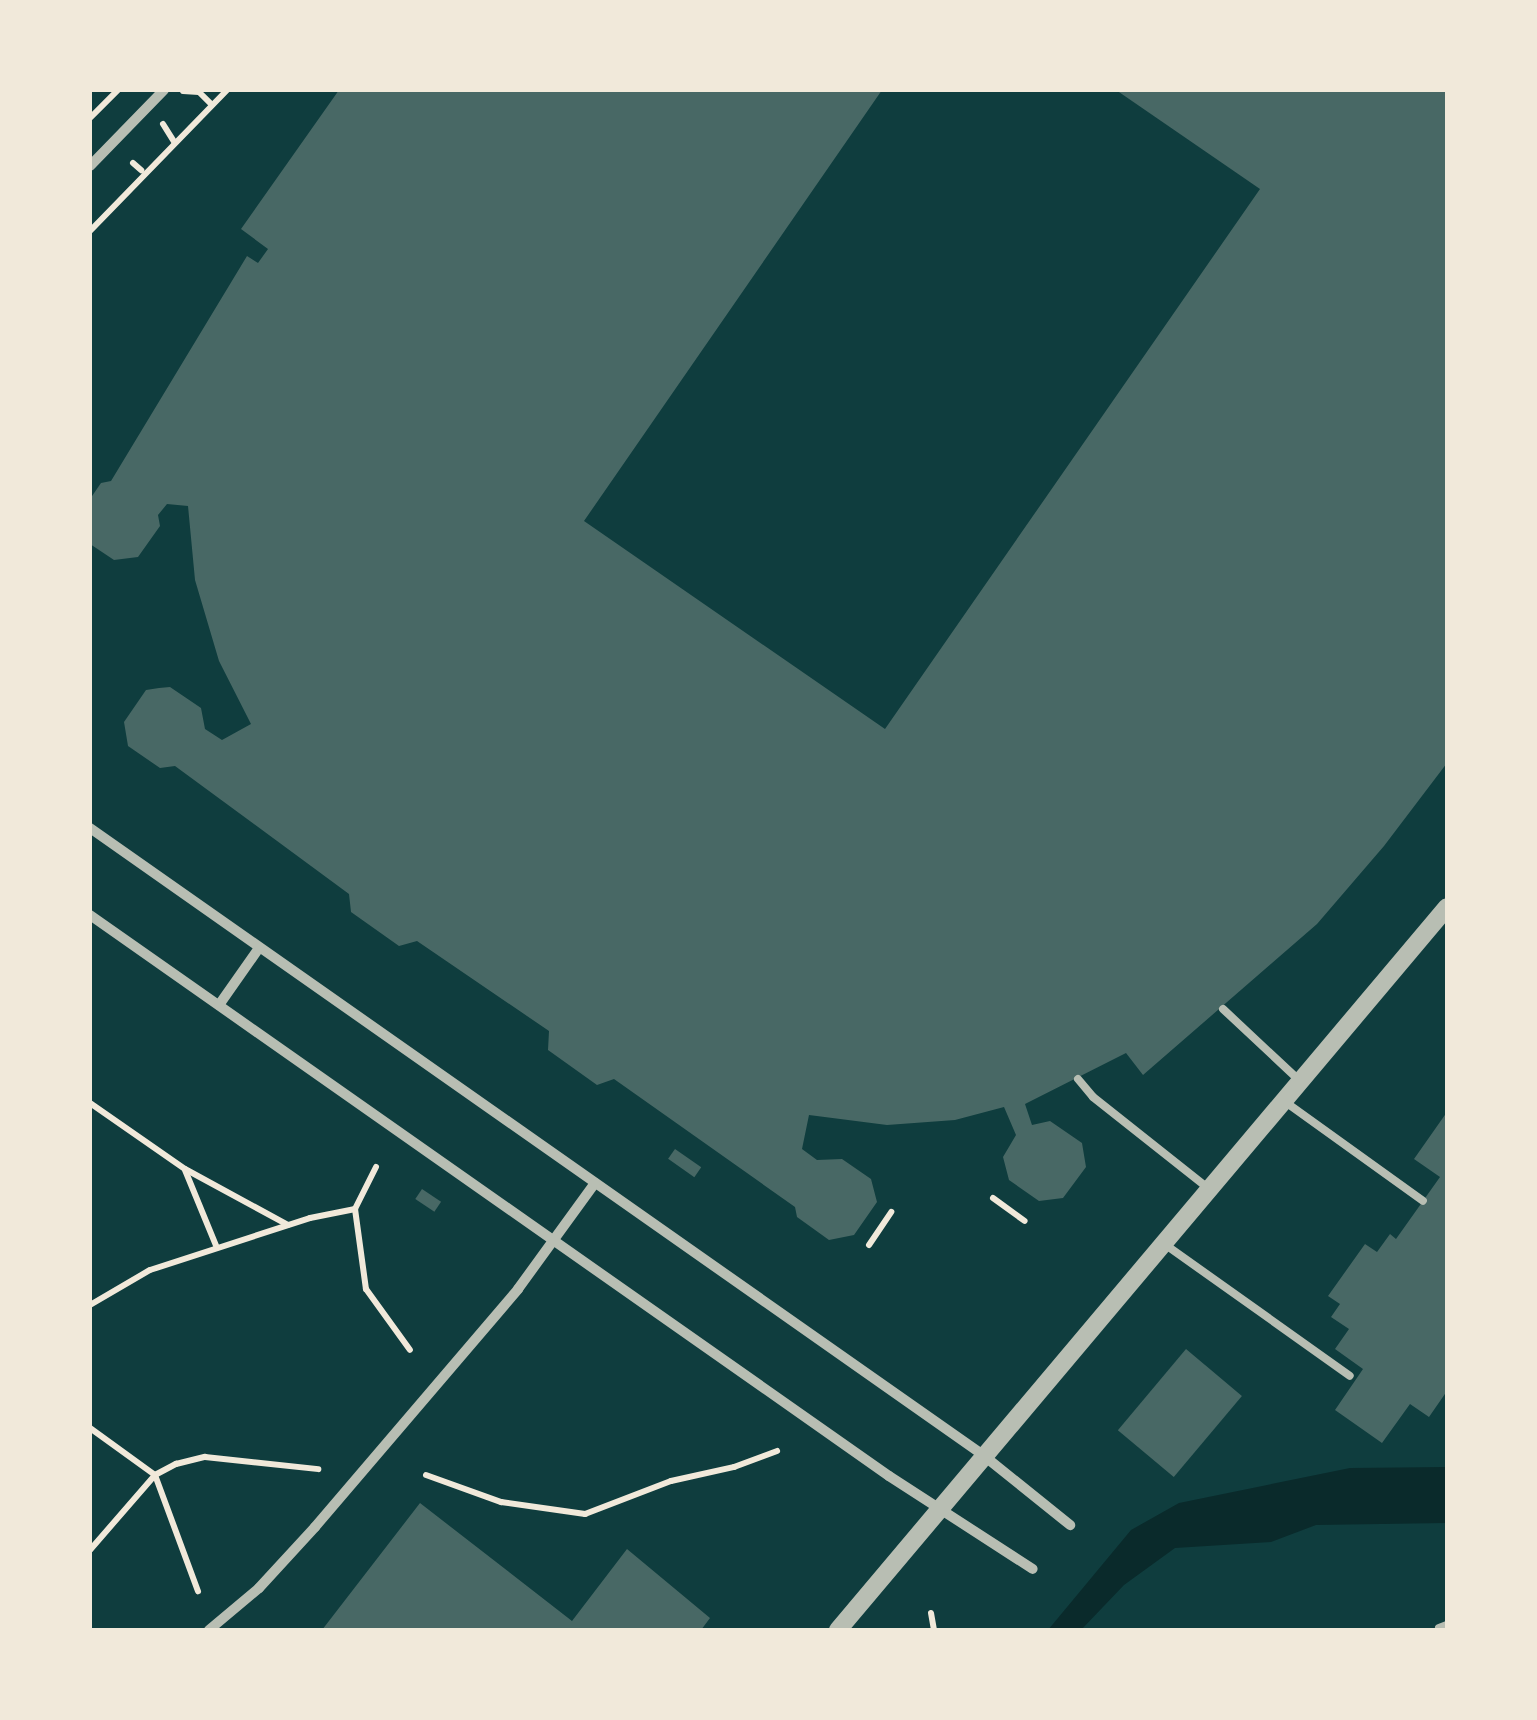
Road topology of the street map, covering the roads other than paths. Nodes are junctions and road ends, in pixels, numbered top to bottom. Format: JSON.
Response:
{"nodes":[{"id":1,"x":164,"y":90,"type":"edge"},
{"id":2,"x":90,"y":166,"type":"edge"},
{"id":3,"x":90,"y":828,"type":"edge"},
{"id":4,"x":1447,"y":907,"type":"edge"},
{"id":5,"x":90,"y":916,"type":"edge"},
{"id":6,"x":259,"y":948,"type":"junction"},
{"id":7,"x":219,"y":1005,"type":"junction"},
{"id":8,"x":1223,"y":1008,"type":"dead end"},
{"id":9,"x":1078,"y":1079,"type":"dead end"},
{"id":10,"x":1300,"y":1082,"type":"junction"},
{"id":11,"x":1284,"y":1101,"type":"junction"},
{"id":12,"x":595,"y":1183,"type":"junction"},
{"id":13,"x":1209,"y":1188,"type":"junction"},
{"id":14,"x":1422,"y":1201,"type":"dead end"},
{"id":15,"x":554,"y":1241,"type":"junction"},
{"id":16,"x":1163,"y":1244,"type":"junction"},
{"id":17,"x":1350,"y":1376,"type":"dead end"},
{"id":18,"x":983,"y":1456,"type":"junction"},
{"id":19,"x":938,"y":1510,"type":"junction"},
{"id":20,"x":1070,"y":1525,"type":"dead end"},
{"id":21,"x":1034,"y":1569,"type":"dead end"},
{"id":22,"x":209,"y":1630,"type":"edge"},
{"id":23,"x":838,"y":1630,"type":"edge"}],
"edges":[{"from":1,"to":2,"type":"street"},
{"from":3,"to":6,"type":"street"},
{"from":4,"to":10,"type":"street"},
{"from":5,"to":7,"type":"street"},
{"from":6,"to":7,"type":"street"},
{"from":6,"to":12,"type":"street"},
{"from":7,"to":15,"type":"street"},
{"from":8,"to":10,"type":"lane"},
{"from":9,"to":13,"type":"lane"},
{"from":10,"to":11,"type":"street"},
{"from":11,"to":13,"type":"street"},
{"from":11,"to":14,"type":"lane"},
{"from":12,"to":15,"type":"street"},
{"from":12,"to":18,"type":"street"},
{"from":13,"to":16,"type":"street"},
{"from":15,"to":19,"type":"street"},
{"from":15,"to":22,"type":"street"},
{"from":16,"to":17,"type":"lane"},
{"from":16,"to":18,"type":"street"},
{"from":18,"to":19,"type":"street"},
{"from":18,"to":20,"type":"street"},
{"from":19,"to":21,"type":"street"},
{"from":19,"to":23,"type":"street"}]}
